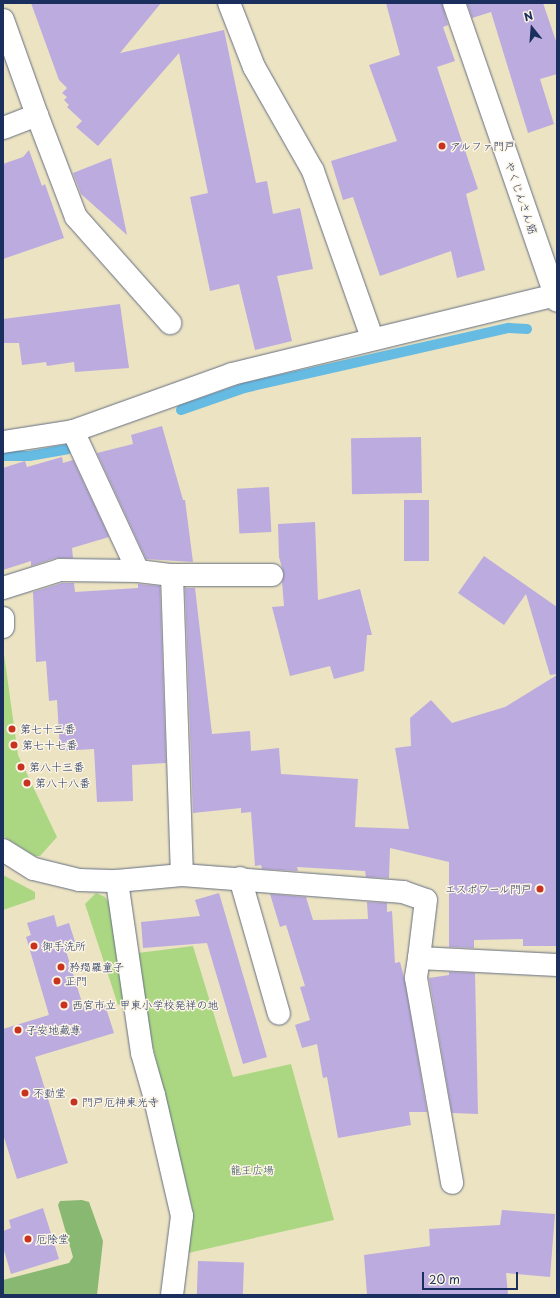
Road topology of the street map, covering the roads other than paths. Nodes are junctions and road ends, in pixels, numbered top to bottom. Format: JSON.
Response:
{"nodes":[{"id":1,"x":229,"y":3,"type":"edge"},
{"id":2,"x":454,"y":3,"type":"edge"},
{"id":3,"x":3,"y":20,"type":"edge"},
{"id":4,"x":37,"y":115,"type":"junction"},
{"id":5,"x":3,"y":128,"type":"edge"},
{"id":6,"x":556,"y":297,"type":"edge"},
{"id":7,"x":170,"y":323,"type":"dead end"},
{"id":8,"x":372,"y":338,"type":"junction"},
{"id":9,"x":73,"y":431,"type":"junction"},
{"id":10,"x":3,"y":442,"type":"edge"},
{"id":11,"x":138,"y":572,"type":"junction"},
{"id":12,"x":172,"y":575,"type":"junction"},
{"id":13,"x":272,"y":575,"type":"dead end"},
{"id":14,"x":3,"y":588,"type":"edge"},
{"id":15,"x":3,"y":618,"type":"edge"},
{"id":16,"x":3,"y":627,"type":"edge"},
{"id":17,"x":3,"y":850,"type":"edge"},
{"id":18,"x":182,"y":875,"type":"junction"},
{"id":19,"x":240,"y":878,"type":"junction"},
{"id":20,"x":117,"y":881,"type":"junction"},
{"id":21,"x":418,"y":958,"type":"junction"},
{"id":22,"x":557,"y":966,"type":"edge"},
{"id":23,"x":279,"y":1014,"type":"dead end"},
{"id":24,"x":452,"y":1183,"type":"dead end"},
{"id":25,"x":172,"y":1295,"type":"edge"}],
"edges":[{"from":1,"to":8,"type":"street"},
{"from":2,"to":6,"type":"street","name":"やくじんさん筋"},
{"from":3,"to":4,"type":"street"},
{"from":4,"to":5,"type":"street"},
{"from":4,"to":7,"type":"street"},
{"from":6,"to":8,"type":"street"},
{"from":8,"to":9,"type":"street"},
{"from":9,"to":10,"type":"street"},
{"from":9,"to":11,"type":"street"},
{"from":11,"to":12,"type":"street"},
{"from":11,"to":14,"type":"street"},
{"from":12,"to":13,"type":"street"},
{"from":12,"to":18,"type":"street"},
{"from":15,"to":16,"type":"street"},
{"from":17,"to":20,"type":"street"},
{"from":18,"to":19,"type":"street"},
{"from":18,"to":20,"type":"street"},
{"from":19,"to":21,"type":"street"},
{"from":19,"to":23,"type":"street"},
{"from":20,"to":25,"type":"street"},
{"from":21,"to":22,"type":"street"},
{"from":21,"to":24,"type":"street"}]}
